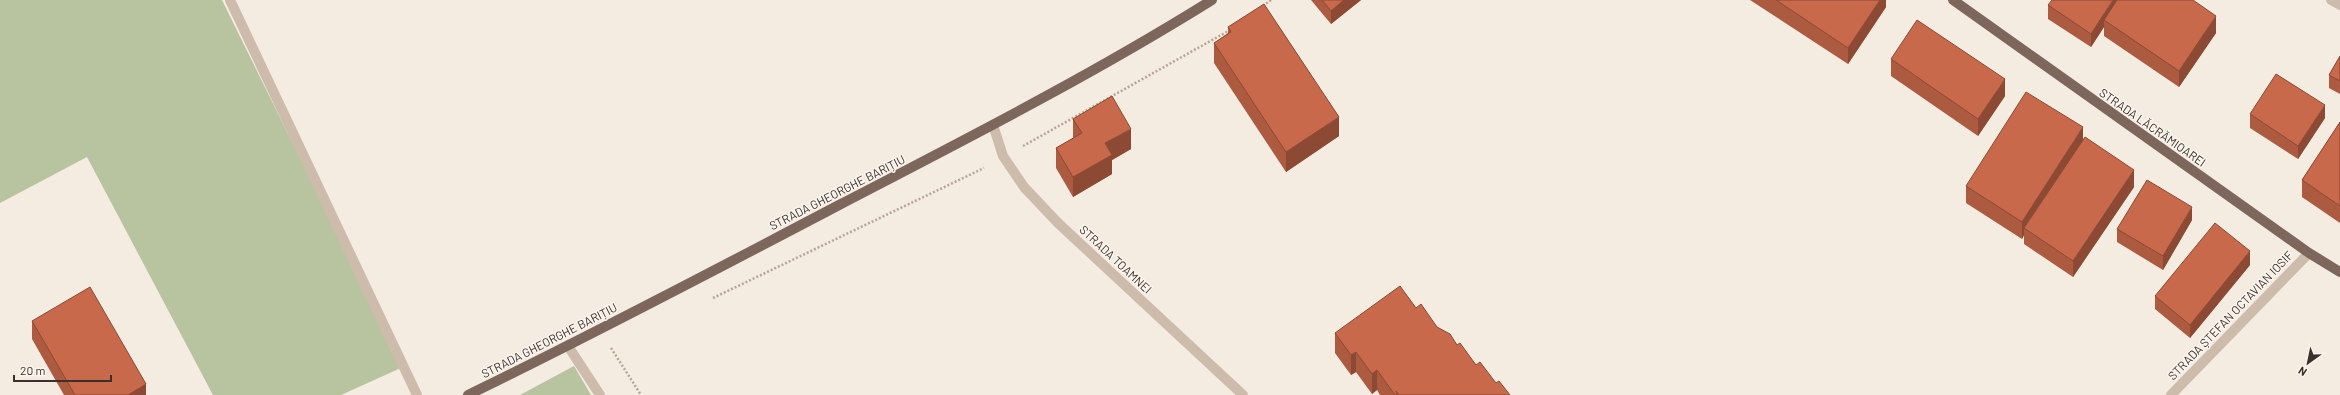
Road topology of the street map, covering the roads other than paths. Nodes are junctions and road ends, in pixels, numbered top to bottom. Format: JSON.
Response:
{"nodes":[{"id":1,"x":230,"y":0,"type":"edge"},
{"id":2,"x":1212,"y":0,"type":"edge"},
{"id":3,"x":1953,"y":0,"type":"edge"},
{"id":4,"x":2331,"y":0,"type":"edge"},
{"id":5,"x":2340,"y":6,"type":"edge"},
{"id":6,"x":993,"y":125,"type":"junction"},
{"id":7,"x":2309,"y":253,"type":"junction"},
{"id":8,"x":2340,"y":272,"type":"edge"},
{"id":9,"x":568,"y":346,"type":"junction"},
{"id":10,"x":417,"y":395,"type":"edge"},
{"id":11,"x":468,"y":395,"type":"edge"},
{"id":12,"x":600,"y":395,"type":"edge"},
{"id":13,"x":1243,"y":395,"type":"edge"},
{"id":14,"x":2171,"y":395,"type":"edge"}],
"edges":[{"from":1,"to":10,"type":"street"},
{"from":2,"to":6,"type":"main road","name":"STRADA GHEORGHE BARIȚIU"},
{"from":3,"to":7,"type":"main road","name":"STRADA LĂCRĂMIOAREI"},
{"from":4,"to":5,"type":"street"},
{"from":6,"to":9,"type":"main road","name":"STRADA GHEORGHE BARIȚIU"},
{"from":6,"to":13,"type":"street","name":"STRADA TOAMNEI"},
{"from":7,"to":8,"type":"main road","name":"STRADA LĂCRĂMIOAREI"},
{"from":7,"to":14,"type":"street","name":"STRADA ȘTEFAN OCTAVIAN IOSIF"},
{"from":9,"to":11,"type":"main road","name":"STRADA GHEORGHE BARIȚIU"},
{"from":9,"to":12,"type":"street"}]}
